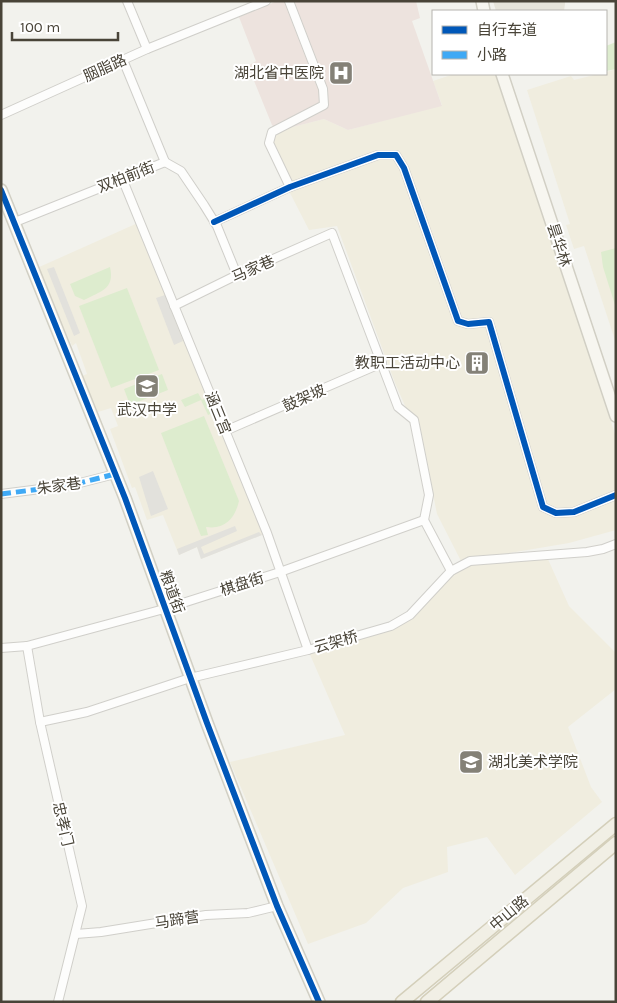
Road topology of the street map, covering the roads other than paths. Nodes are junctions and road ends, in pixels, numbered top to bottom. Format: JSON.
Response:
{"nodes":[{"id":1,"x":127,"y":1,"type":"edge"},
{"id":2,"x":266,"y":1,"type":"edge"},
{"id":3,"x":289,"y":1,"type":"edge"},
{"id":4,"x":148,"y":50,"type":"junction"},
{"id":5,"x":123,"y":60,"type":"junction"},
{"id":6,"x":502,"y":75,"type":"edge"},
{"id":7,"x":1,"y":115,"type":"edge"},
{"id":8,"x":165,"y":162,"type":"junction"},
{"id":9,"x":122,"y":178,"type":"junction"},
{"id":10,"x":290,"y":186,"type":"junction"},
{"id":11,"x":1,"y":190,"type":"edge"},
{"id":12,"x":15,"y":222,"type":"junction"},
{"id":13,"x":214,"y":222,"type":"junction"},
{"id":14,"x":237,"y":275,"type":"junction"},
{"id":15,"x":174,"y":306,"type":"junction"},
{"id":16,"x":382,"y":363,"type":"junction"},
{"id":17,"x":616,"y":416,"type":"edge"},
{"id":18,"x":225,"y":431,"type":"junction"},
{"id":19,"x":115,"y":474,"type":"junction"},
{"id":20,"x":1,"y":494,"type":"edge"},
{"id":21,"x":616,"y":495,"type":"edge"},
{"id":22,"x":424,"y":520,"type":"junction"},
{"id":23,"x":616,"y":544,"type":"edge"},
{"id":24,"x":452,"y":571,"type":"junction"},
{"id":25,"x":280,"y":572,"type":"junction"},
{"id":26,"x":164,"y":609,"type":"junction"},
{"id":27,"x":27,"y":646,"type":"junction"},
{"id":28,"x":1,"y":648,"type":"edge"},
{"id":29,"x":308,"y":650,"type":"junction"},
{"id":30,"x":190,"y":678,"type":"junction"},
{"id":31,"x":40,"y":722,"type":"junction"},
{"id":32,"x":616,"y":824,"type":"edge"},
{"id":33,"x":616,"y":843,"type":"edge"},
{"id":34,"x":277,"y":906,"type":"junction"},
{"id":35,"x":518,"y":906,"type":"junction"},
{"id":36,"x":527,"y":917,"type":"junction"},
{"id":37,"x":76,"y":934,"type":"junction"},
{"id":38,"x":58,"y":1002,"type":"edge"},
{"id":39,"x":319,"y":1002,"type":"edge"},
{"id":40,"x":402,"y":1002,"type":"edge"},
{"id":41,"x":427,"y":1002,"type":"edge"}],
"edges":[{"from":1,"to":4,"type":"street"},
{"from":2,"to":4,"type":"street","name":"胭脂路"},
{"from":3,"to":10,"type":"street"},
{"from":4,"to":5,"type":"street","name":"胭脂路"},
{"from":5,"to":7,"type":"street","name":"胭脂路"},
{"from":5,"to":8,"type":"street","name":"双柏前街"},
{"from":6,"to":17,"type":"street","name":"昙华林"},
{"from":8,"to":9,"type":"street","name":"双柏前街"},
{"from":8,"to":13,"type":"street"},
{"from":9,"to":12,"type":"street","name":"双柏前街"},
{"from":9,"to":15,"type":"street","name":"涵三宫"},
{"from":10,"to":13,"type":"street"},
{"from":10,"to":21,"type":"street"},
{"from":11,"to":12,"type":"street","name":"粮道街"},
{"from":12,"to":19,"type":"street","name":"粮道街"},
{"from":13,"to":14,"type":"street"},
{"from":14,"to":15,"type":"street","name":"马家巷"},
{"from":14,"to":16,"type":"street","name":"马家巷"},
{"from":15,"to":18,"type":"street","name":"涵三宫"},
{"from":16,"to":18,"type":"street","name":"鼓架坡"},
{"from":16,"to":22,"type":"street"},
{"from":18,"to":25,"type":"street","name":"涵三宫"},
{"from":19,"to":20,"type":"street","name":"朱家巷"},
{"from":19,"to":26,"type":"street","name":"粮道街"},
{"from":22,"to":24,"type":"street"},
{"from":22,"to":25,"type":"street","name":"棋盘街"},
{"from":23,"to":24,"type":"street","name":"云架桥"},
{"from":24,"to":29,"type":"street","name":"云架桥"},
{"from":25,"to":26,"type":"street","name":"棋盘街"},
{"from":25,"to":29,"type":"street","name":"涵三宫"},
{"from":26,"to":27,"type":"street","name":"棋盘街"},
{"from":26,"to":30,"type":"street","name":"粮道街"},
{"from":27,"to":28,"type":"street","name":"棋盘街"},
{"from":27,"to":31,"type":"street","name":"忠孝门"},
{"from":29,"to":30,"type":"street","name":"云架桥"},
{"from":30,"to":31,"type":"street","name":"云架桥"},
{"from":30,"to":34,"type":"street","name":"粮道街"},
{"from":31,"to":37,"type":"street","name":"忠孝门"},
{"from":32,"to":35,"type":"main road","name":"中山路"},
{"from":33,"to":36,"type":"main road","name":"中山路"},
{"from":34,"to":37,"type":"street","name":"马蹄营"},
{"from":34,"to":39,"type":"street","name":"粮道街"},
{"from":35,"to":36,"type":"main road"},
{"from":35,"to":40,"type":"main road","name":"中山路"},
{"from":36,"to":41,"type":"main road","name":"中山路"},
{"from":37,"to":38,"type":"street","name":"忠孝门"}]}
